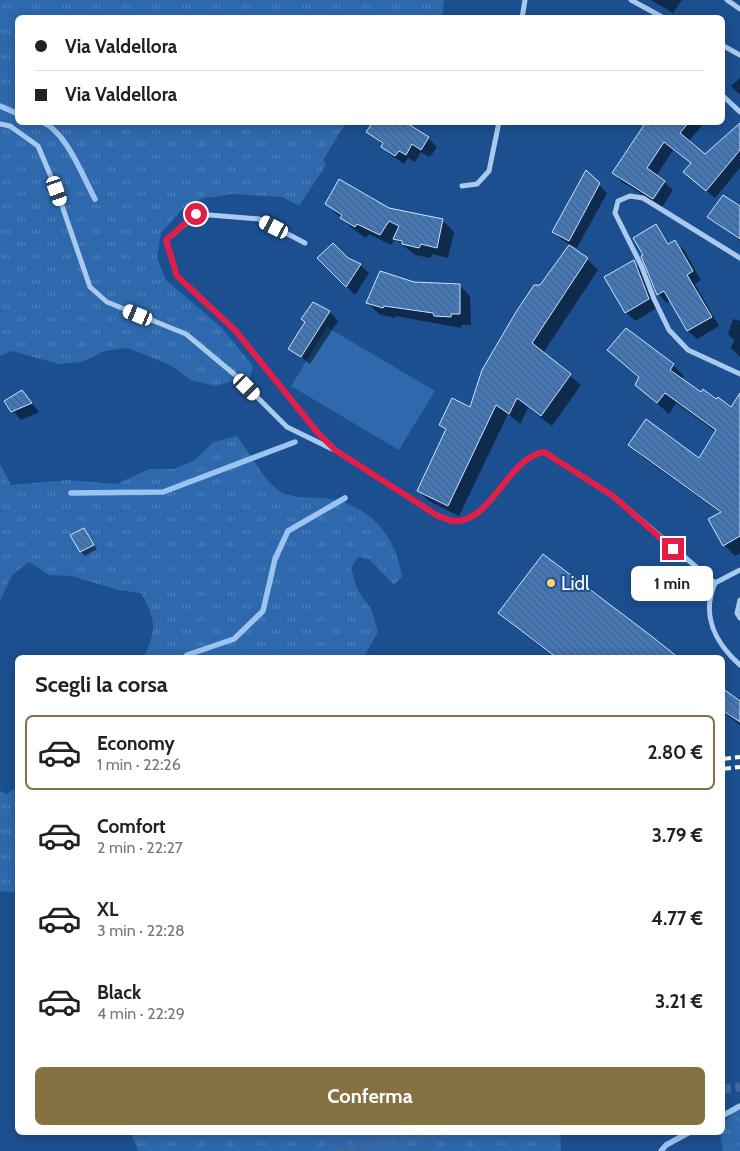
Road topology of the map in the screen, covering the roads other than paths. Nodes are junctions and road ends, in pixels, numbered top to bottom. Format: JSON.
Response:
{"nodes":[{"id":1,"x":525,"y":0,"type":"edge"},
{"id":2,"x":631,"y":0,"type":"edge"},
{"id":3,"x":727,"y":0,"type":"edge"},
{"id":4,"x":740,"y":9,"type":"edge"},
{"id":5,"x":522,"y":15,"type":"edge"},
{"id":6,"x":658,"y":15,"type":"edge"},
{"id":7,"x":725,"y":47,"type":"edge"},
{"id":8,"x":740,"y":55,"type":"edge"},
{"id":9,"x":725,"y":98,"type":"edge"},
{"id":10,"x":740,"y":112,"type":"edge"},
{"id":11,"x":0,"y":124,"type":"edge"},
{"id":12,"x":498,"y":125,"type":"edge"},
{"id":13,"x":462,"y":186,"type":"dead end"},
{"id":14,"x":305,"y":243,"type":"dead end"},
{"id":15,"x":740,"y":258,"type":"edge"},
{"id":16,"x":740,"y":374,"type":"edge"},
{"id":17,"x":335,"y":450,"type":"junction"},
{"id":18,"x":740,"y":570,"type":"edge"},
{"id":19,"x":715,"y":583,"type":"junction"},
{"id":20,"x":740,"y":600,"type":"edge"},
{"id":21,"x":740,"y":618,"type":"edge"},
{"id":22,"x":740,"y":665,"type":"edge"}],
"edges":[{"from":1,"to":5,"type":"street"},
{"from":2,"to":6,"type":"street"},
{"from":3,"to":4,"type":"street"},
{"from":7,"to":8,"type":"street"},
{"from":9,"to":10,"type":"street"},
{"from":11,"to":17,"type":"street"},
{"from":12,"to":13,"type":"street"},
{"from":14,"to":17,"type":"street"},
{"from":15,"to":16,"type":"street"},
{"from":17,"to":19,"type":"street"},
{"from":18,"to":19,"type":"street"},
{"from":19,"to":22,"type":"street"},
{"from":20,"to":21,"type":"street"}]}
